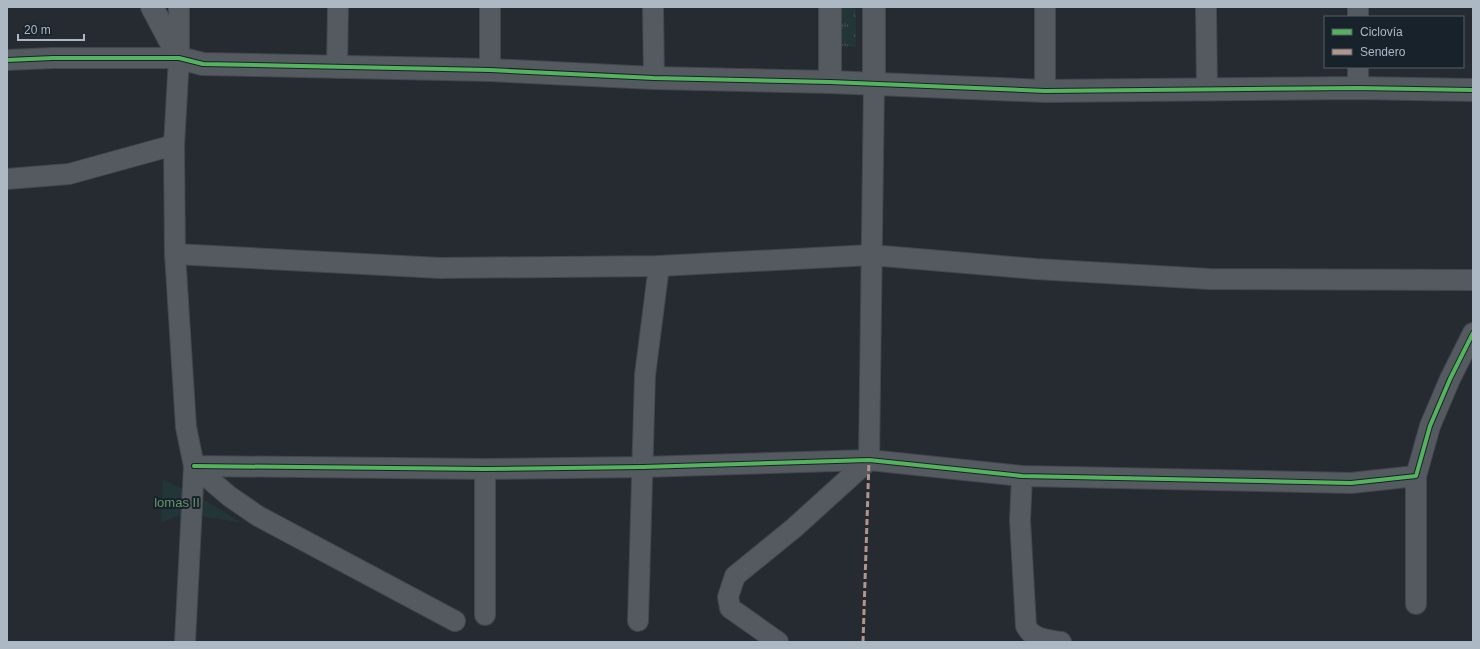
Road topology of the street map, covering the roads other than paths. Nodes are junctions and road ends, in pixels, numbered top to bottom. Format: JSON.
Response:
{"nodes":[{"id":1,"x":152,"y":7,"type":"edge"},
{"id":2,"x":179,"y":7,"type":"edge"},
{"id":3,"x":338,"y":7,"type":"edge"},
{"id":4,"x":490,"y":7,"type":"edge"},
{"id":5,"x":653,"y":7,"type":"edge"},
{"id":6,"x":830,"y":7,"type":"edge"},
{"id":7,"x":874,"y":7,"type":"edge"},
{"id":8,"x":1045,"y":7,"type":"edge"},
{"id":9,"x":1206,"y":7,"type":"edge"},
{"id":10,"x":179,"y":58,"type":"junction"},
{"id":11,"x":7,"y":60,"type":"edge"},
{"id":12,"x":337,"y":68,"type":"junction"},
{"id":13,"x":490,"y":70,"type":"junction"},
{"id":14,"x":1358,"y":77,"type":"edge"},
{"id":15,"x":654,"y":78,"type":"junction"},
{"id":16,"x":830,"y":82,"type":"junction"},
{"id":17,"x":874,"y":83,"type":"junction"},
{"id":18,"x":1207,"y":90,"type":"junction"},
{"id":19,"x":1473,"y":90,"type":"edge"},
{"id":20,"x":1044,"y":91,"type":"junction"},
{"id":21,"x":174,"y":145,"type":"junction"},
{"id":22,"x":7,"y":179,"type":"edge"},
{"id":23,"x":175,"y":254,"type":"junction"},
{"id":24,"x":871,"y":255,"type":"junction"},
{"id":25,"x":659,"y":266,"type":"junction"},
{"id":26,"x":1473,"y":280,"type":"edge"},
{"id":27,"x":1473,"y":333,"type":"edge"},
{"id":28,"x":869,"y":460,"type":"junction"},
{"id":29,"x":194,"y":466,"type":"junction"},
{"id":30,"x":643,"y":467,"type":"junction"},
{"id":31,"x":485,"y":469,"type":"junction"},
{"id":32,"x":1022,"y":476,"type":"junction"},
{"id":33,"x":1416,"y":476,"type":"junction"},
{"id":34,"x":1416,"y":604,"type":"dead end"},
{"id":35,"x":485,"y":615,"type":"dead end"},
{"id":36,"x":455,"y":621,"type":"dead end"},
{"id":37,"x":638,"y":621,"type":"dead end"},
{"id":38,"x":185,"y":642,"type":"edge"},
{"id":39,"x":778,"y":642,"type":"edge"},
{"id":40,"x":1061,"y":642,"type":"edge"}],
"edges":[{"from":1,"to":10,"type":"street"},
{"from":2,"to":10,"type":"street"},
{"from":3,"to":12,"type":"street"},
{"from":4,"to":13,"type":"street"},
{"from":5,"to":15,"type":"street"},
{"from":6,"to":16,"type":"street"},
{"from":7,"to":17,"type":"street"},
{"from":8,"to":20,"type":"street"},
{"from":9,"to":18,"type":"street"},
{"from":10,"to":11,"type":"street"},
{"from":10,"to":12,"type":"street"},
{"from":10,"to":21,"type":"street"},
{"from":12,"to":13,"type":"street"},
{"from":13,"to":15,"type":"street"},
{"from":14,"to":18,"type":"street"},
{"from":14,"to":19,"type":"street"},
{"from":15,"to":16,"type":"street"},
{"from":16,"to":17,"type":"street"},
{"from":17,"to":20,"type":"street"},
{"from":17,"to":24,"type":"street"},
{"from":18,"to":20,"type":"street"},
{"from":21,"to":22,"type":"street"},
{"from":21,"to":23,"type":"street"},
{"from":23,"to":25,"type":"street"},
{"from":23,"to":29,"type":"street"},
{"from":24,"to":25,"type":"street"},
{"from":24,"to":26,"type":"street"},
{"from":24,"to":28,"type":"street"},
{"from":25,"to":30,"type":"street"},
{"from":27,"to":33,"type":"street"},
{"from":28,"to":30,"type":"street"},
{"from":28,"to":32,"type":"street"},
{"from":28,"to":39,"type":"street"},
{"from":29,"to":31,"type":"street"},
{"from":29,"to":36,"type":"street"},
{"from":29,"to":38,"type":"street"},
{"from":30,"to":31,"type":"street"},
{"from":30,"to":37,"type":"street"},
{"from":31,"to":35,"type":"street"},
{"from":32,"to":33,"type":"street"},
{"from":32,"to":40,"type":"street"},
{"from":33,"to":34,"type":"street"}]}
